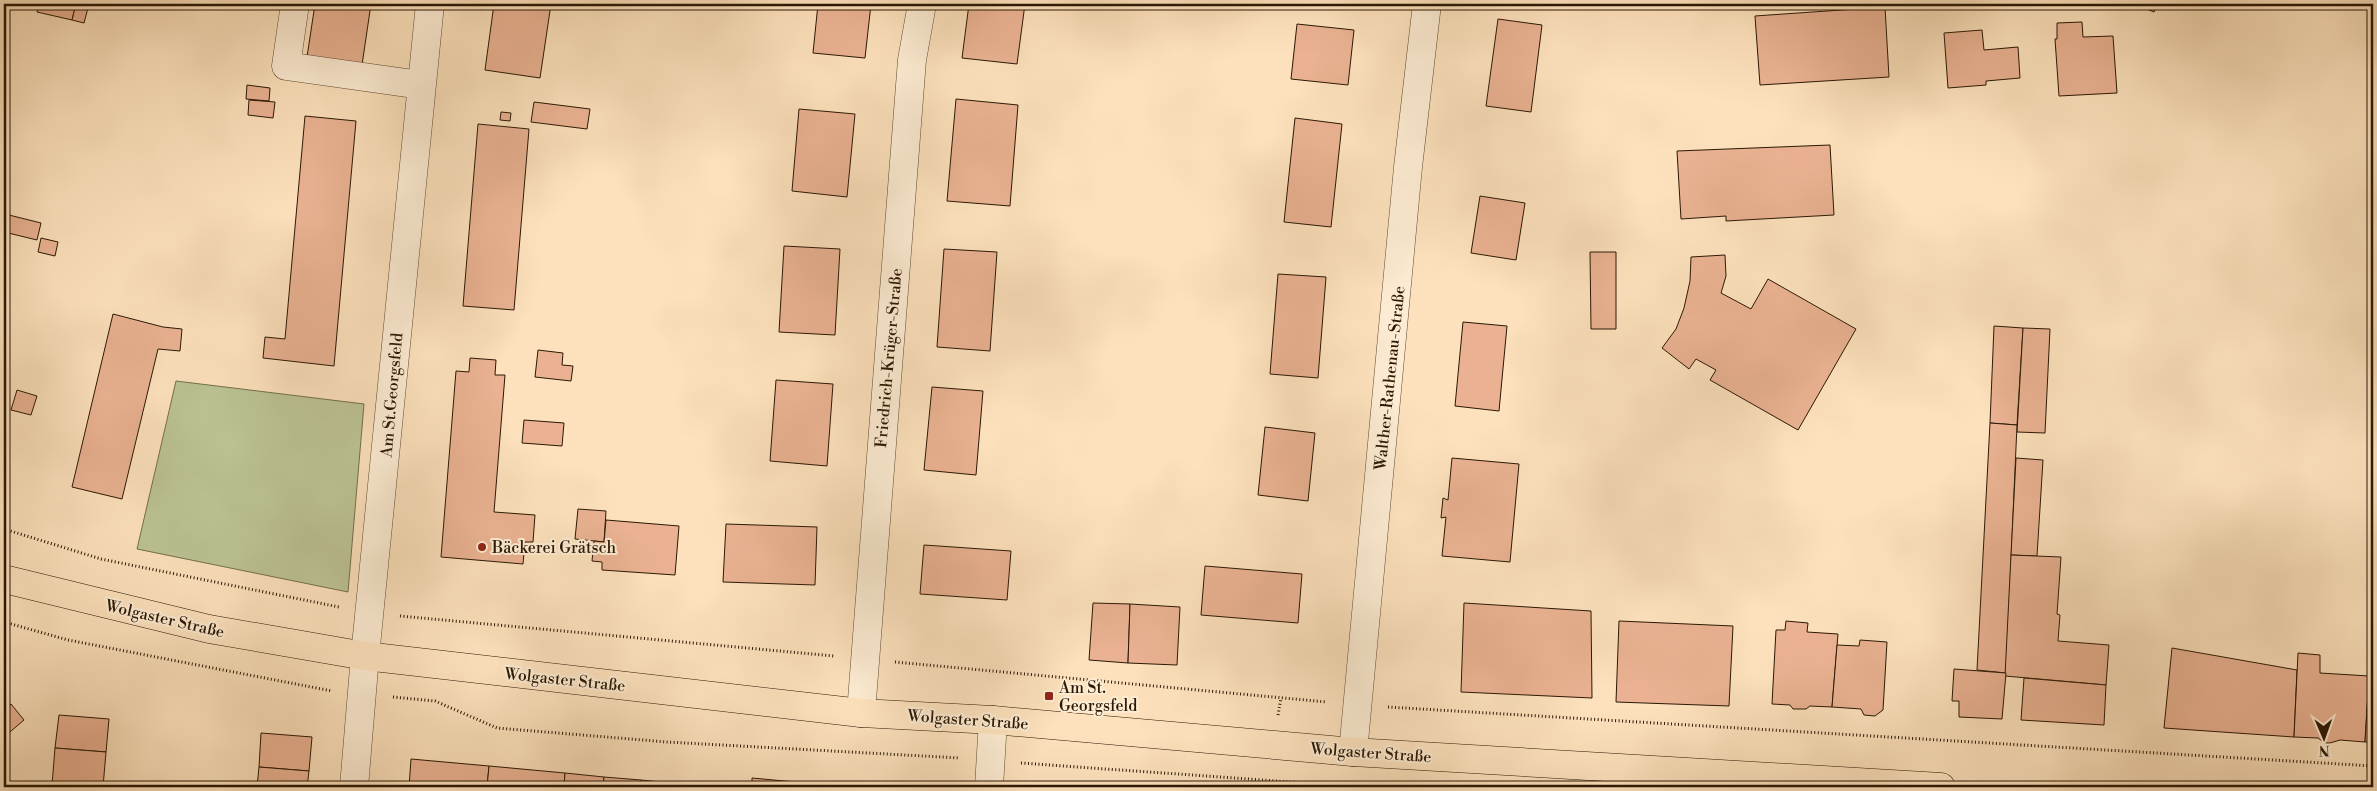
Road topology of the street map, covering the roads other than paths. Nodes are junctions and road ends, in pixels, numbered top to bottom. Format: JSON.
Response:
{"nodes":[{"id":1,"x":294,"y":4,"type":"edge"},
{"id":2,"x":430,"y":4,"type":"edge"},
{"id":3,"x":922,"y":4,"type":"edge"},
{"id":4,"x":1427,"y":4,"type":"edge"},
{"id":5,"x":421,"y":85,"type":"junction"},
{"id":6,"x":4,"y":579,"type":"edge"},
{"id":7,"x":365,"y":656,"type":"junction"},
{"id":8,"x":861,"y":713,"type":"junction"},
{"id":9,"x":993,"y":720,"type":"junction"},
{"id":10,"x":1353,"y":752,"type":"junction"},
{"id":11,"x":354,"y":787,"type":"edge"},
{"id":12,"x":989,"y":787,"type":"edge"},
{"id":13,"x":1941,"y":787,"type":"edge"}],
"edges":[{"from":1,"to":5,"type":"street"},
{"from":2,"to":5,"type":"street","name":"Am St.Georgsfeld"},
{"from":3,"to":8,"type":"street","name":"Friedrich-Krüger-Straße"},
{"from":4,"to":10,"type":"street","name":"Walther-Rathenau-Straße"},
{"from":5,"to":7,"type":"street","name":"Am St.Georgsfeld"},
{"from":6,"to":7,"type":"main road","name":"Wolgaster Straße"},
{"from":7,"to":8,"type":"main road","name":"Wolgaster Straße"},
{"from":7,"to":11,"type":"street","name":"Am St.Georgsfeld"},
{"from":8,"to":9,"type":"main road","name":"Wolgaster Straße"},
{"from":9,"to":10,"type":"main road","name":"Wolgaster Straße"},
{"from":9,"to":12,"type":"street"},
{"from":10,"to":13,"type":"main road","name":"Wolgaster Straße"}]}
